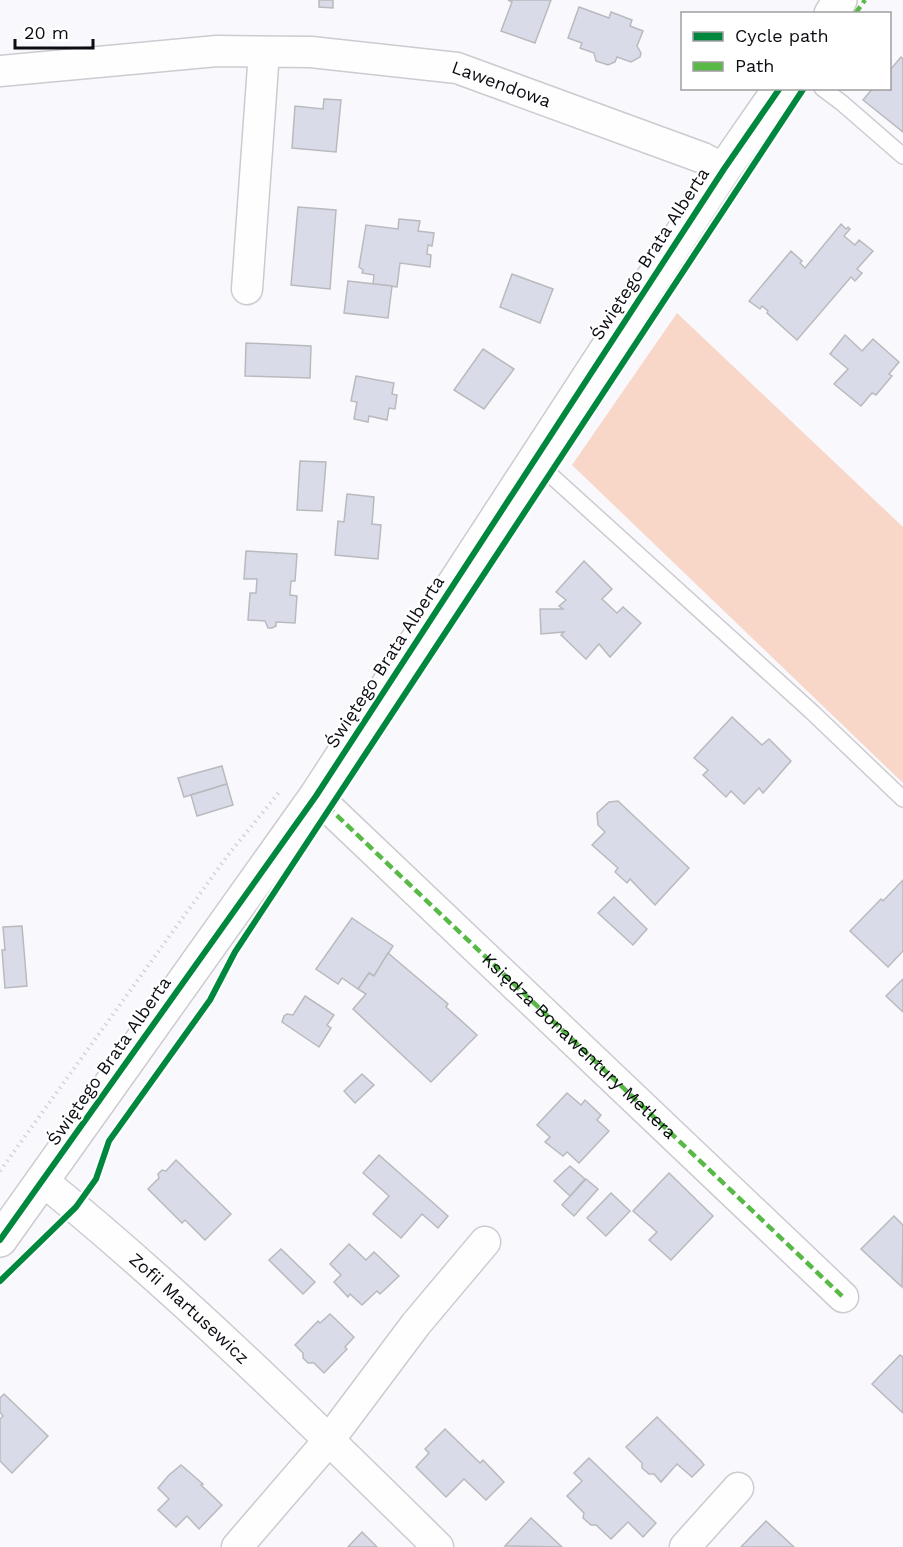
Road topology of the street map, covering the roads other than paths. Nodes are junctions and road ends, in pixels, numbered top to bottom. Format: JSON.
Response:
{"nodes":[{"id":1,"x":264,"y":52,"type":"junction"},
{"id":2,"x":0,"y":71,"type":"edge"},
{"id":3,"x":779,"y":90,"type":"edge"},
{"id":4,"x":825,"y":90,"type":"edge"},
{"id":5,"x":903,"y":156,"type":"edge"},
{"id":6,"x":724,"y":170,"type":"junction"},
{"id":7,"x":247,"y":289,"type":"dead end"},
{"id":8,"x":534,"y":460,"type":"junction"},
{"id":9,"x":316,"y":796,"type":"junction"},
{"id":10,"x":903,"y":800,"type":"edge"},
{"id":11,"x":43,"y":1180,"type":"junction"},
{"id":12,"x":0,"y":1240,"type":"edge"},
{"id":13,"x":485,"y":1242,"type":"dead end"},
{"id":14,"x":843,"y":1297,"type":"dead end"},
{"id":15,"x":329,"y":1440,"type":"junction"},
{"id":16,"x":738,"y":1488,"type":"dead end"},
{"id":17,"x":237,"y":1547,"type":"edge"},
{"id":18,"x":438,"y":1547,"type":"edge"},
{"id":19,"x":685,"y":1547,"type":"edge"}],
"edges":[{"from":1,"to":2,"type":"street","name":"Lawendowa"},
{"from":1,"to":6,"type":"street","name":"Lawendowa"},
{"from":1,"to":7,"type":"street"},
{"from":3,"to":6,"type":"street","name":"Świętego Brata Alberta"},
{"from":4,"to":5,"type":"lane"},
{"from":6,"to":8,"type":"street","name":"Świętego Brata Alberta"},
{"from":8,"to":9,"type":"street","name":"Świętego Brata Alberta"},
{"from":8,"to":10,"type":"lane"},
{"from":9,"to":11,"type":"street","name":"Świętego Brata Alberta"},
{"from":9,"to":14,"type":"street","name":"Księdza Bonawentury Metlera"},
{"from":11,"to":12,"type":"street","name":"Świętego Brata Alberta"},
{"from":11,"to":15,"type":"street","name":"Zofii Martusewicz"},
{"from":13,"to":15,"type":"street"},
{"from":15,"to":17,"type":"street"},
{"from":15,"to":18,"type":"street","name":"Zofii Martusewicz"},
{"from":16,"to":19,"type":"street"}]}
